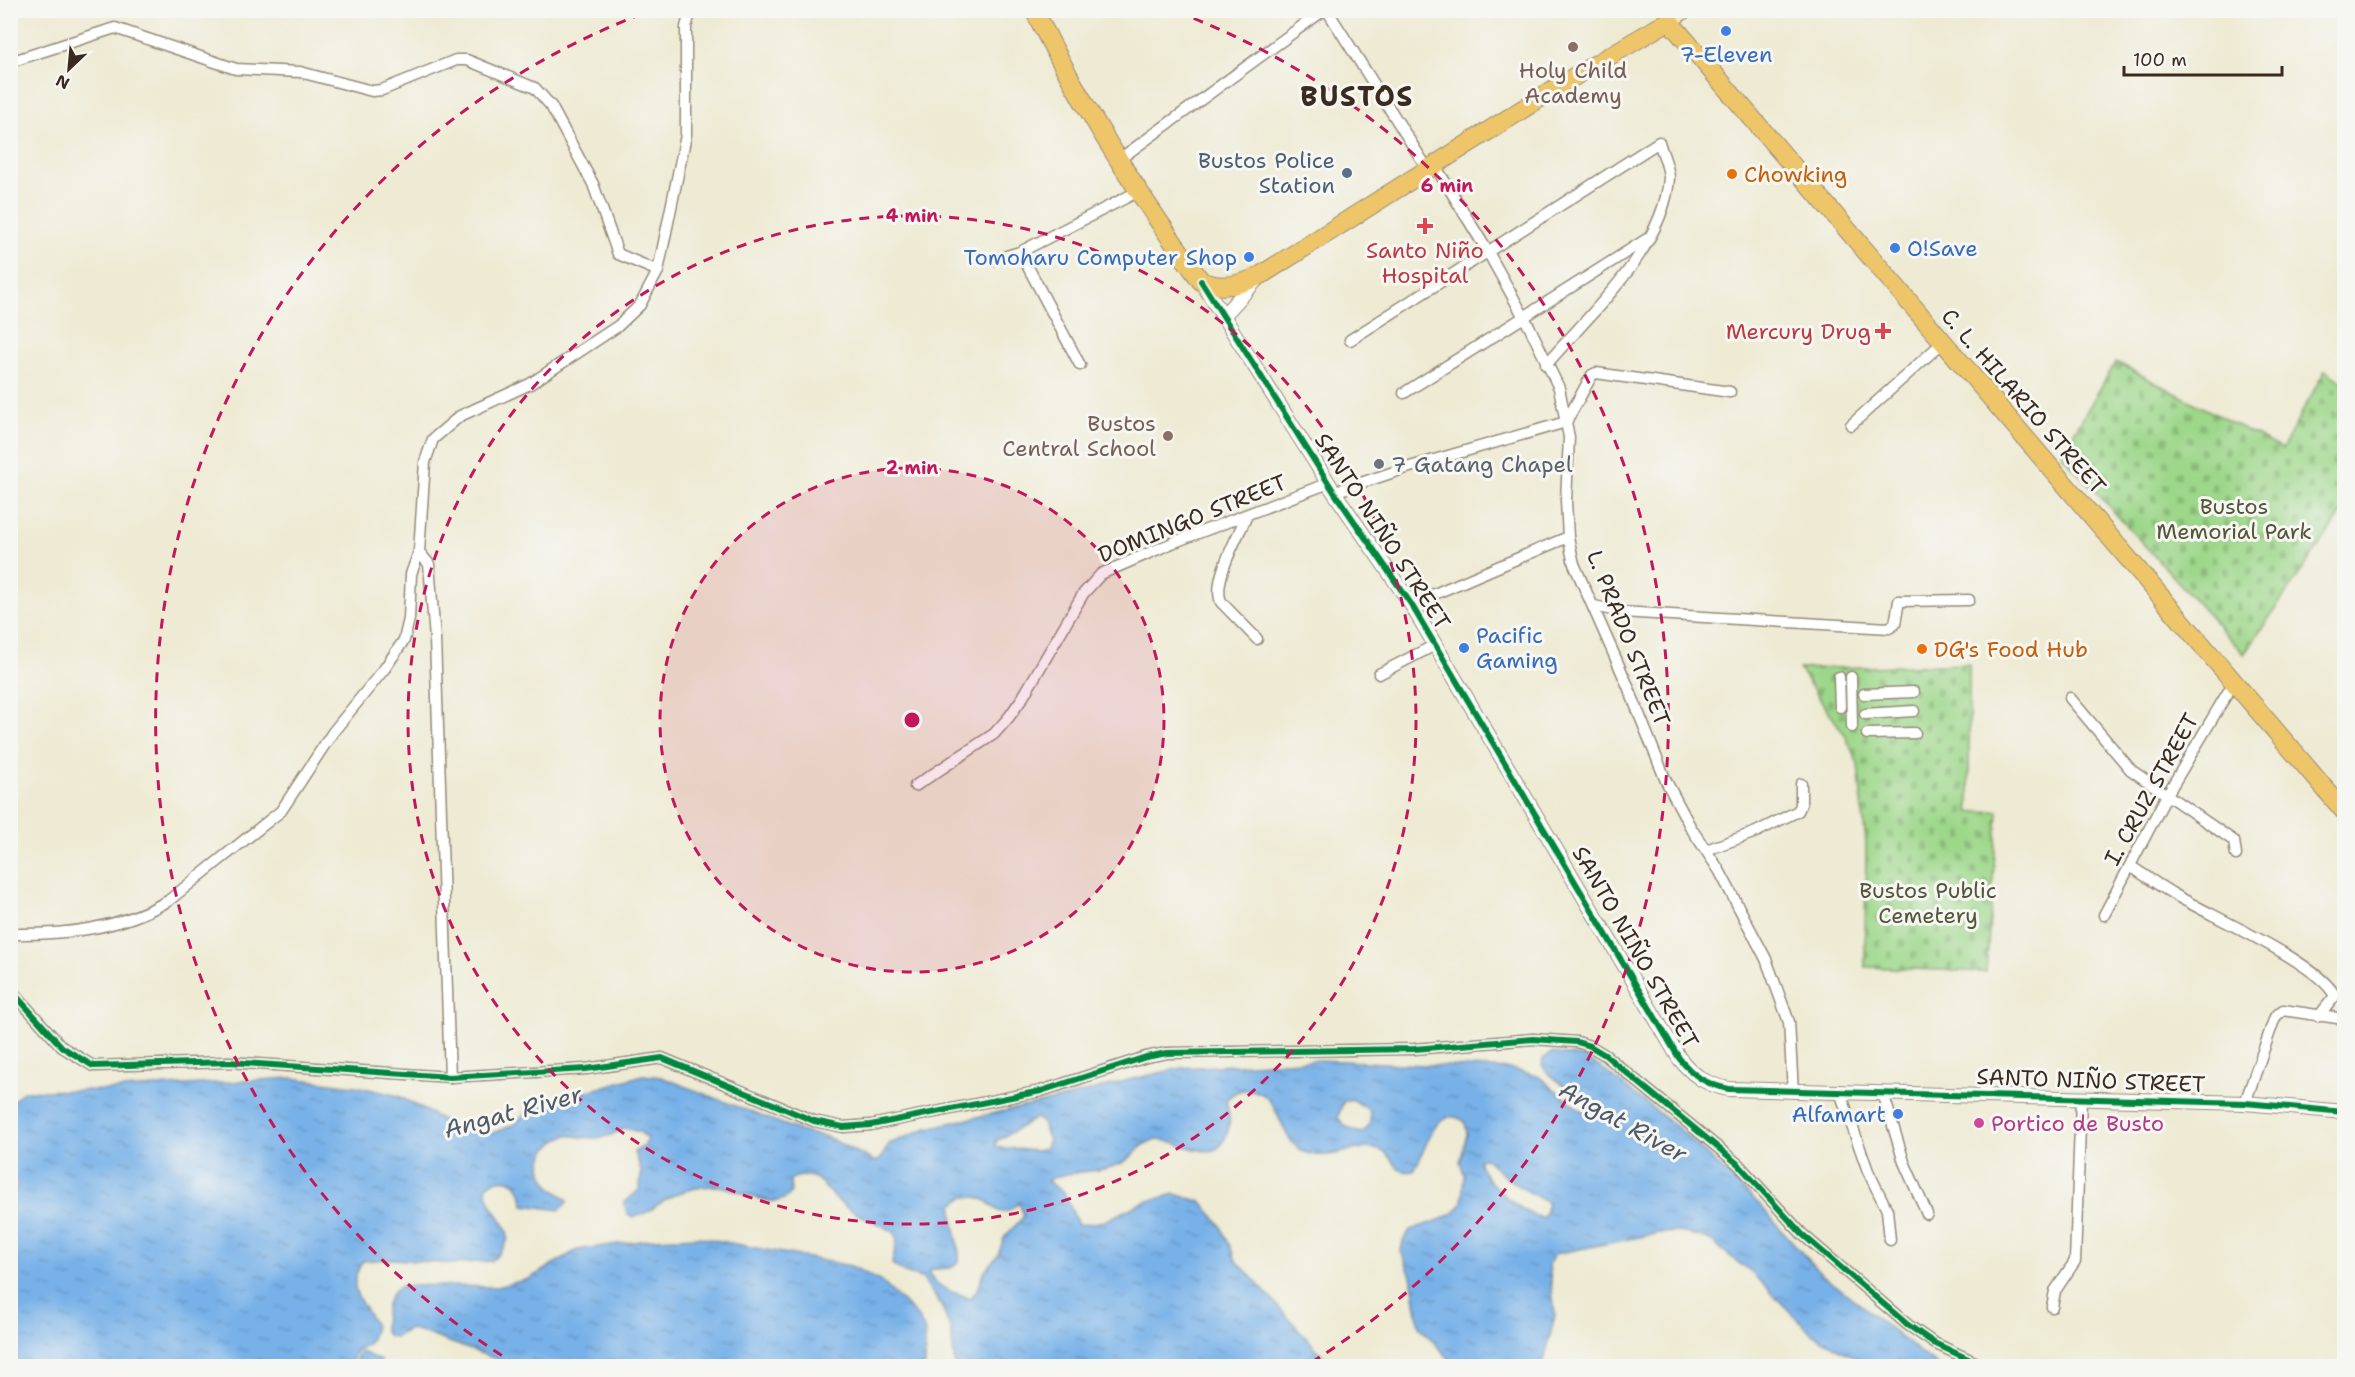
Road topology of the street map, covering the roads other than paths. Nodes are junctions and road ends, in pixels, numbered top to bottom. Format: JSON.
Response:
{"nodes":[{"id":1,"x":690,"y":10,"type":"edge"},
{"id":2,"x":1034,"y":10,"type":"edge"},
{"id":3,"x":1325,"y":10,"type":"edge"},
{"id":4,"x":1686,"y":10,"type":"edge"},
{"id":5,"x":1669,"y":21,"type":"junction"},
{"id":6,"x":10,"y":63,"type":"edge"},
{"id":7,"x":1117,"y":161,"type":"junction"},
{"id":8,"x":1431,"y":166,"type":"junction"},
{"id":9,"x":1137,"y":192,"type":"junction"},
{"id":10,"x":1651,"y":236,"type":"junction"},
{"id":11,"x":1020,"y":252,"type":"junction"},
{"id":12,"x":1488,"y":252,"type":"junction"},
{"id":13,"x":993,"y":260,"type":"dead end"},
{"id":14,"x":658,"y":271,"type":"junction"},
{"id":15,"x":1261,"y":275,"type":"junction"},
{"id":16,"x":1201,"y":281,"type":"junction"},
{"id":17,"x":1224,"y":315,"type":"junction"},
{"id":18,"x":1525,"y":318,"type":"junction"},
{"id":19,"x":1350,"y":340,"type":"dead end"},
{"id":20,"x":1942,"y":343,"type":"junction"},
{"id":21,"x":1080,"y":365,"type":"dead end"},
{"id":22,"x":1546,"y":365,"type":"junction"},
{"id":23,"x":1730,"y":392,"type":"dead end"},
{"id":24,"x":1404,"y":393,"type":"dead end"},
{"id":25,"x":1566,"y":422,"type":"junction"},
{"id":26,"x":1851,"y":425,"type":"dead end"},
{"id":27,"x":1332,"y":487,"type":"junction"},
{"id":28,"x":1247,"y":515,"type":"junction"},
{"id":29,"x":1568,"y":537,"type":"junction"},
{"id":30,"x":419,"y":552,"type":"junction"},
{"id":31,"x":1969,"y":600,"type":"dead end"},
{"id":32,"x":1412,"y":604,"type":"junction"},
{"id":33,"x":1594,"y":606,"type":"junction"},
{"id":34,"x":1257,"y":639,"type":"dead end"},
{"id":35,"x":1435,"y":645,"type":"junction"},
{"id":36,"x":1379,"y":674,"type":"dead end"},
{"id":37,"x":1839,"y":677,"type":"dead end"},
{"id":38,"x":1851,"y":677,"type":"dead end"},
{"id":39,"x":2234,"y":682,"type":"junction"},
{"id":40,"x":1914,"y":692,"type":"dead end"},
{"id":41,"x":1864,"y":694,"type":"dead end"},
{"id":42,"x":2070,"y":698,"type":"dead end"},
{"id":43,"x":1840,"y":707,"type":"dead end"},
{"id":44,"x":1914,"y":711,"type":"dead end"},
{"id":45,"x":1865,"y":714,"type":"dead end"},
{"id":46,"x":1852,"y":727,"type":"dead end"},
{"id":47,"x":1915,"y":732,"type":"dead end"},
{"id":48,"x":1867,"y":734,"type":"dead end"},
{"id":49,"x":1801,"y":784,"type":"dead end"},
{"id":50,"x":915,"y":786,"type":"dead end"},
{"id":51,"x":2168,"y":793,"type":"junction"},
{"id":52,"x":2344,"y":811,"type":"edge"},
{"id":53,"x":1706,"y":850,"type":"junction"},
{"id":54,"x":2236,"y":855,"type":"dead end"},
{"id":55,"x":2130,"y":866,"type":"junction"},
{"id":56,"x":2104,"y":915,"type":"dead end"},
{"id":57,"x":10,"y":934,"type":"edge"},
{"id":58,"x":10,"y":989,"type":"edge"},
{"id":59,"x":2319,"y":1016,"type":"junction"},
{"id":60,"x":2344,"y":1019,"type":"edge"},
{"id":61,"x":450,"y":1077,"type":"junction"},
{"id":62,"x":1793,"y":1092,"type":"junction"},
{"id":63,"x":1840,"y":1092,"type":"junction"},
{"id":64,"x":1883,"y":1093,"type":"junction"},
{"id":65,"x":2081,"y":1099,"type":"junction"},
{"id":66,"x":2245,"y":1103,"type":"junction"},
{"id":67,"x":2344,"y":1112,"type":"edge"},
{"id":68,"x":1927,"y":1214,"type":"dead end"},
{"id":69,"x":1890,"y":1240,"type":"dead end"},
{"id":70,"x":2052,"y":1307,"type":"dead end"},
{"id":71,"x":1983,"y":1366,"type":"edge"}],
"edges":[{"from":1,"to":14,"type":"street"},
{"from":2,"to":7,"type":"main road"},
{"from":3,"to":7,"type":"street"},
{"from":3,"to":8,"type":"street","name":"L. PRADO STREET"},
{"from":4,"to":5,"type":"main road"},
{"from":5,"to":8,"type":"main road"},
{"from":5,"to":20,"type":"main road","name":"C. L. HILARIO STREET"},
{"from":6,"to":14,"type":"street"},
{"from":7,"to":9,"type":"main road"},
{"from":8,"to":12,"type":"street","name":"L. PRADO STREET"},
{"from":8,"to":15,"type":"main road"},
{"from":9,"to":11,"type":"street"},
{"from":9,"to":16,"type":"main road"},
{"from":10,"to":12,"type":"street"},
{"from":10,"to":18,"type":"street"},
{"from":10,"to":22,"type":"street"},
{"from":11,"to":13,"type":"street"},
{"from":11,"to":21,"type":"street"},
{"from":12,"to":18,"type":"street","name":"L. PRADO STREET"},
{"from":12,"to":19,"type":"street"},
{"from":14,"to":30,"type":"street"},
{"from":15,"to":16,"type":"main road"},
{"from":15,"to":17,"type":"street"},
{"from":16,"to":17,"type":"street","name":"SANTO NIÑO STREET"},
{"from":17,"to":27,"type":"street","name":"SANTO NIÑO STREET"},
{"from":18,"to":22,"type":"street","name":"L. PRADO STREET"},
{"from":18,"to":24,"type":"street"},
{"from":20,"to":26,"type":"street"},
{"from":20,"to":39,"type":"main road","name":"C. L. HILARIO STREET"},
{"from":22,"to":25,"type":"street","name":"L. PRADO STREET"},
{"from":23,"to":25,"type":"street"},
{"from":25,"to":27,"type":"street","name":"DOMINGO STREET"},
{"from":25,"to":29,"type":"street","name":"L. PRADO STREET"},
{"from":27,"to":28,"type":"street","name":"DOMINGO STREET"},
{"from":27,"to":32,"type":"street","name":"SANTO NIÑO STREET"},
{"from":28,"to":34,"type":"street"},
{"from":28,"to":50,"type":"street","name":"DOMINGO STREET"},
{"from":29,"to":32,"type":"street"},
{"from":29,"to":33,"type":"street","name":"L. PRADO STREET"},
{"from":30,"to":57,"type":"street"},
{"from":30,"to":61,"type":"street"},
{"from":31,"to":33,"type":"street"},
{"from":32,"to":35,"type":"street","name":"SANTO NIÑO STREET"},
{"from":33,"to":53,"type":"street","name":"L. PRADO STREET"},
{"from":35,"to":36,"type":"street"},
{"from":35,"to":62,"type":"street","name":"SANTO NIÑO STREET"},
{"from":37,"to":43,"type":"street"},
{"from":38,"to":46,"type":"street"},
{"from":39,"to":51,"type":"street","name":"I. CRUZ STREET"},
{"from":39,"to":52,"type":"main road","name":"C. L. HILARIO STREET"},
{"from":40,"to":41,"type":"street"},
{"from":42,"to":51,"type":"street"},
{"from":44,"to":45,"type":"street"},
{"from":47,"to":48,"type":"street"},
{"from":49,"to":53,"type":"street"},
{"from":51,"to":54,"type":"street"},
{"from":51,"to":55,"type":"street","name":"I. CRUZ STREET"},
{"from":53,"to":62,"type":"street","name":"L. PRADO STREET"},
{"from":55,"to":56,"type":"street","name":"I. CRUZ STREET"},
{"from":55,"to":59,"type":"street"},
{"from":58,"to":61,"type":"street"},
{"from":59,"to":60,"type":"street"},
{"from":59,"to":66,"type":"street"},
{"from":61,"to":71,"type":"street"},
{"from":62,"to":63,"type":"street","name":"SANTO NIÑO STREET"},
{"from":63,"to":64,"type":"street","name":"SANTO NIÑO STREET"},
{"from":63,"to":69,"type":"street"},
{"from":64,"to":65,"type":"street","name":"SANTO NIÑO STREET"},
{"from":64,"to":68,"type":"street"},
{"from":65,"to":66,"type":"street","name":"SANTO NIÑO STREET"},
{"from":65,"to":70,"type":"street"},
{"from":66,"to":67,"type":"street","name":"SANTO NIÑO STREET"}]}
